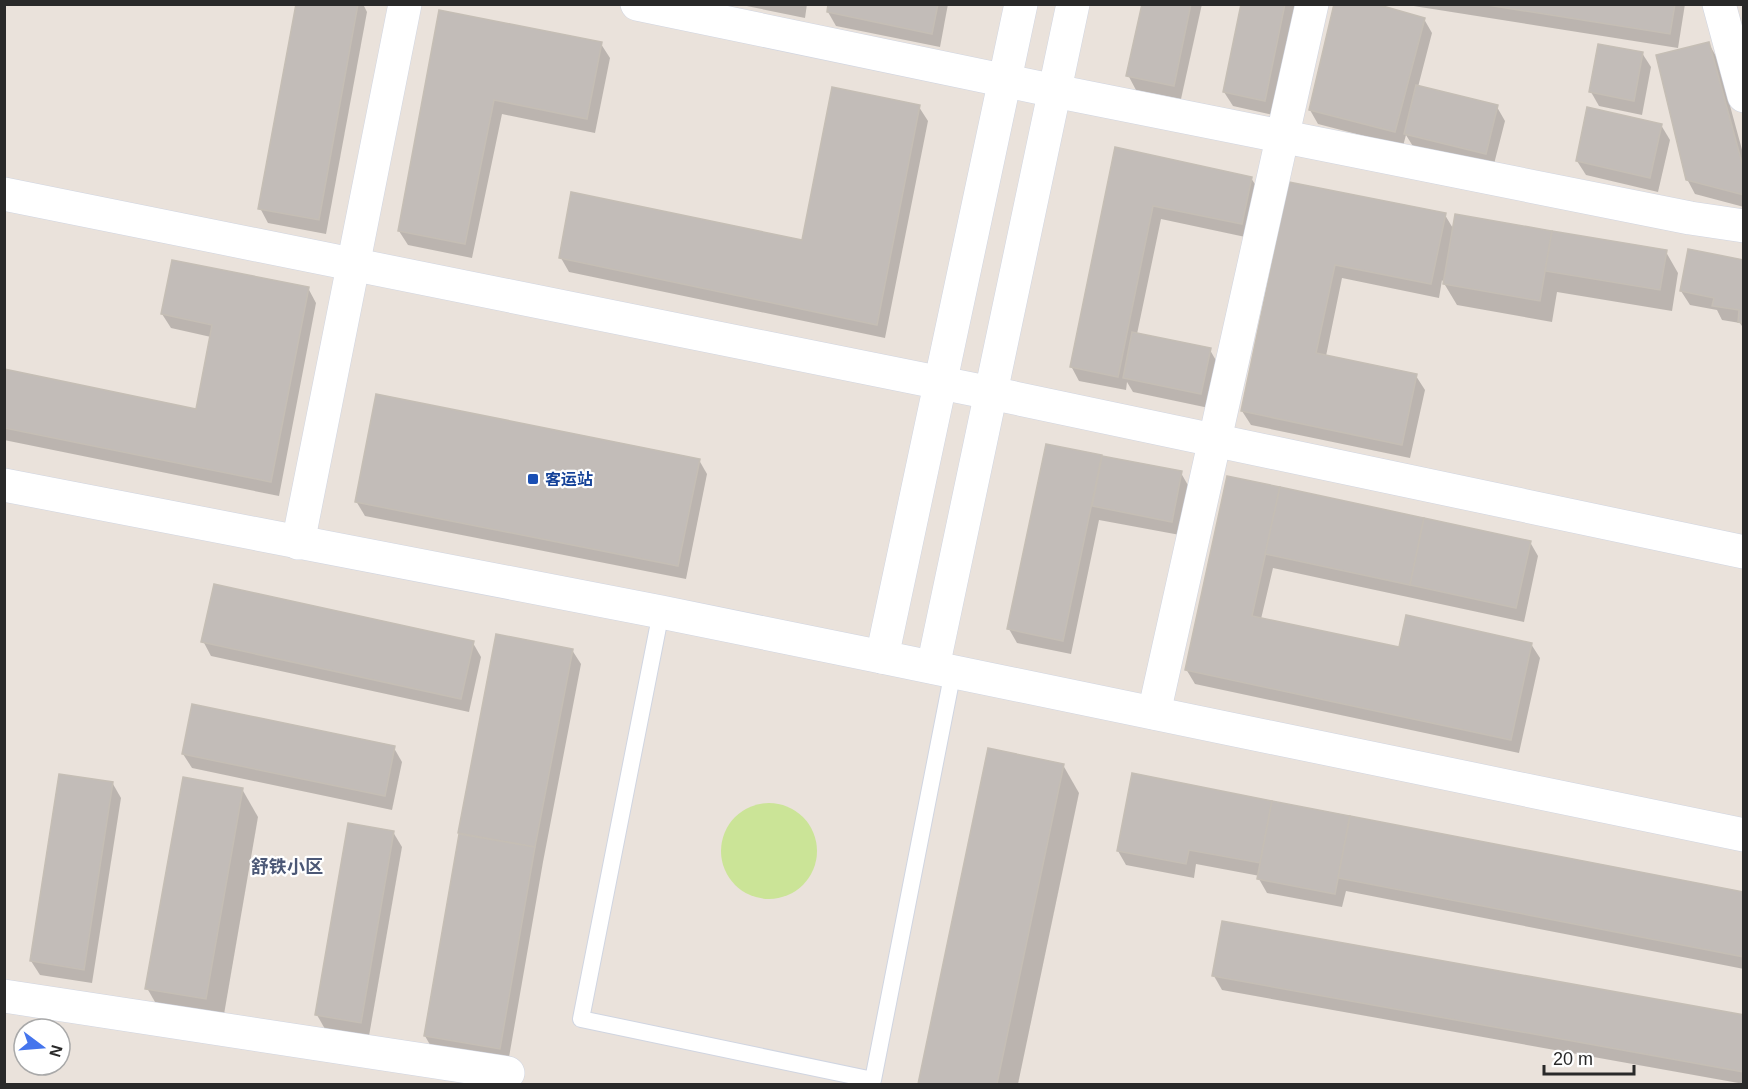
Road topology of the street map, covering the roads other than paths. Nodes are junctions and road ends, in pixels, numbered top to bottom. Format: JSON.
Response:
{"nodes":[{"id":1,"x":405,"y":4,"type":"edge"},
{"id":2,"x":637,"y":4,"type":"edge"},
{"id":3,"x":1021,"y":4,"type":"edge"},
{"id":4,"x":1073,"y":4,"type":"edge"},
{"id":5,"x":1312,"y":4,"type":"edge"},
{"id":6,"x":1719,"y":4,"type":"edge"},
{"id":7,"x":1004,"y":81,"type":"junction"},
{"id":8,"x":1055,"y":91,"type":"junction"},
{"id":9,"x":1743,"y":96,"type":"edge"},
{"id":10,"x":1282,"y":137,"type":"junction"},
{"id":11,"x":4,"y":194,"type":"edge"},
{"id":12,"x":1743,"y":226,"type":"edge"},
{"id":13,"x":353,"y":264,"type":"junction"},
{"id":14,"x":940,"y":384,"type":"junction"},
{"id":15,"x":991,"y":393,"type":"junction"},
{"id":16,"x":1214,"y":441,"type":"junction"},
{"id":17,"x":4,"y":485,"type":"edge"},
{"id":18,"x":298,"y":543,"type":"junction"},
{"id":19,"x":1743,"y":552,"type":"edge"},
{"id":20,"x":661,"y":612,"type":"junction"},
{"id":21,"x":882,"y":657,"type":"junction"},
{"id":22,"x":943,"y":669,"type":"junction"},
{"id":23,"x":1154,"y":713,"type":"junction"},
{"id":24,"x":1743,"y":835,"type":"edge"},
{"id":25,"x":4,"y":996,"type":"edge"},
{"id":26,"x":508,"y":1073,"type":"dead end"}],
"edges":[{"from":1,"to":13,"type":"street"},
{"from":2,"to":7,"type":"street"},
{"from":3,"to":7,"type":"street"},
{"from":4,"to":8,"type":"street"},
{"from":5,"to":10,"type":"street"},
{"from":6,"to":9,"type":"street"},
{"from":7,"to":8,"type":"street"},
{"from":7,"to":14,"type":"street"},
{"from":8,"to":10,"type":"street"},
{"from":8,"to":15,"type":"street"},
{"from":10,"to":12,"type":"street"},
{"from":10,"to":16,"type":"street"},
{"from":11,"to":13,"type":"street"},
{"from":13,"to":14,"type":"street"},
{"from":13,"to":18,"type":"street"},
{"from":14,"to":15,"type":"street"},
{"from":14,"to":21,"type":"street"},
{"from":15,"to":16,"type":"street"},
{"from":15,"to":22,"type":"street"},
{"from":16,"to":19,"type":"street"},
{"from":16,"to":23,"type":"street"},
{"from":17,"to":18,"type":"street"},
{"from":18,"to":20,"type":"street"},
{"from":20,"to":21,"type":"street"},
{"from":20,"to":22,"type":"lane"},
{"from":21,"to":22,"type":"street"},
{"from":22,"to":23,"type":"street"},
{"from":23,"to":24,"type":"street"},
{"from":25,"to":26,"type":"street"}]}
